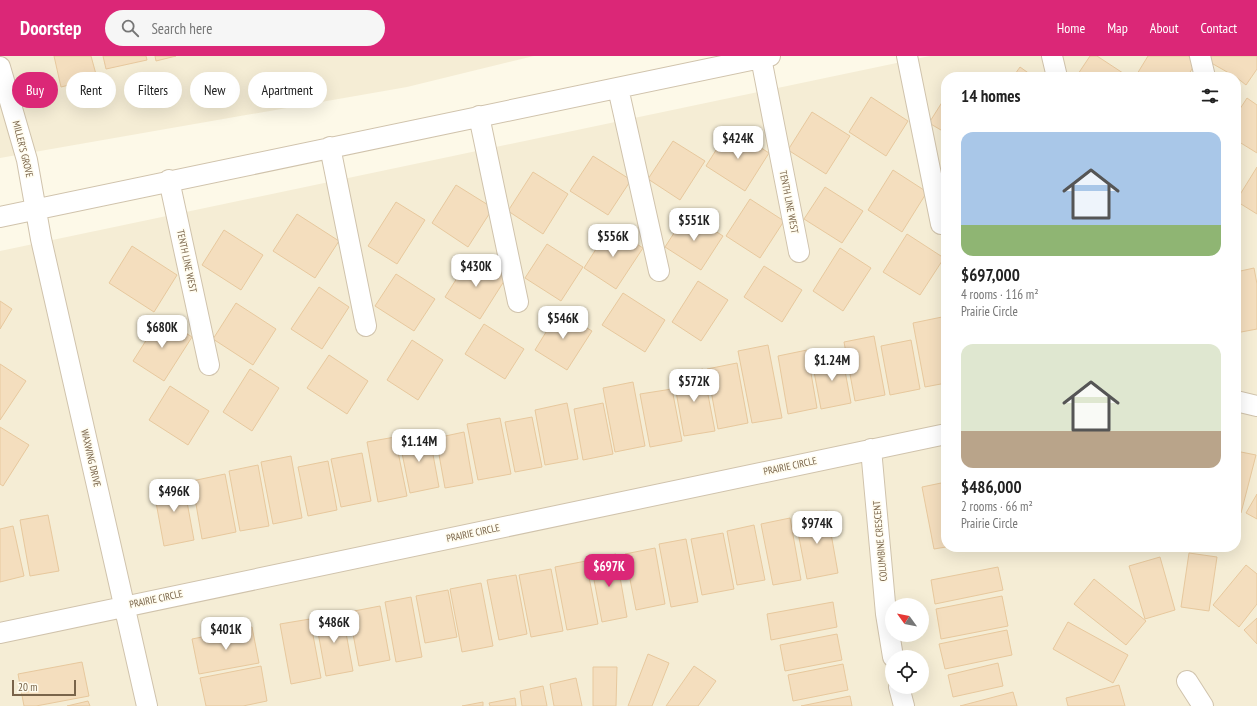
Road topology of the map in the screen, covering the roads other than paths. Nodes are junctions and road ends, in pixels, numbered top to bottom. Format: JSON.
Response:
{"nodes":[{"id":1,"x":906,"y":56,"type":"edge"},
{"id":2,"x":1052,"y":56,"type":"edge"},
{"id":3,"x":1200,"y":56,"type":"edge"},
{"id":4,"x":766,"y":57,"type":"edge"},
{"id":5,"x":0,"y":67,"type":"edge"},
{"id":6,"x":1056,"y":72,"type":"edge"},
{"id":7,"x":1204,"y":72,"type":"edge"},
{"id":8,"x":618,"y":88,"type":"junction"},
{"id":9,"x":480,"y":116,"type":"junction"},
{"id":10,"x":330,"y":147,"type":"junction"},
{"id":11,"x":169,"y":180,"type":"junction"},
{"id":12,"x":36,"y":209,"type":"junction"},
{"id":13,"x":0,"y":217,"type":"edge"},
{"id":14,"x":941,"y":224,"type":"dead end"},
{"id":15,"x":799,"y":252,"type":"dead end"},
{"id":16,"x":659,"y":271,"type":"dead end"},
{"id":17,"x":518,"y":302,"type":"dead end"},
{"id":18,"x":366,"y":326,"type":"dead end"},
{"id":19,"x":209,"y":365,"type":"dead end"},
{"id":20,"x":1241,"y":402,"type":"edge"},
{"id":21,"x":1257,"y":406,"type":"edge"},
{"id":22,"x":941,"y":435,"type":"edge"},
{"id":23,"x":871,"y":449,"type":"junction"},
{"id":24,"x":126,"y":605,"type":"junction"},
{"id":25,"x":0,"y":633,"type":"edge"},
{"id":26,"x":892,"y":650,"type":"edge"},
{"id":27,"x":1187,"y":681,"type":"dead end"},
{"id":28,"x":901,"y":694,"type":"edge"},
{"id":29,"x":147,"y":706,"type":"edge"},
{"id":30,"x":904,"y":706,"type":"edge"},
{"id":31,"x":1203,"y":706,"type":"edge"}],
"edges":[{"from":1,"to":14,"type":"street"},
{"from":2,"to":6,"type":"street"},
{"from":3,"to":7,"type":"street"},
{"from":4,"to":8,"type":"street","name":"TENTH LINE WEST"},
{"from":4,"to":15,"type":"street","name":"TENTH LINE WEST"},
{"from":5,"to":12,"type":"street","name":"MILLER'S GROVE"},
{"from":8,"to":9,"type":"street","name":"TENTH LINE WEST"},
{"from":8,"to":16,"type":"street"},
{"from":9,"to":10,"type":"street","name":"TENTH LINE WEST"},
{"from":9,"to":17,"type":"street"},
{"from":10,"to":11,"type":"street","name":"TENTH LINE WEST"},
{"from":10,"to":18,"type":"street"},
{"from":11,"to":12,"type":"street","name":"TENTH LINE WEST"},
{"from":11,"to":19,"type":"street","name":"TENTH LINE WEST"},
{"from":12,"to":13,"type":"street","name":"TENTH LINE WEST"},
{"from":12,"to":24,"type":"street","name":"WAXWING DRIVE"},
{"from":20,"to":21,"type":"street"},
{"from":22,"to":23,"type":"street","name":"PRAIRIE CIRCLE"},
{"from":23,"to":24,"type":"street","name":"PRAIRIE CIRCLE"},
{"from":23,"to":26,"type":"street","name":"COLUMBINE CRESCENT"},
{"from":24,"to":25,"type":"street","name":"PRAIRIE CIRCLE"},
{"from":24,"to":29,"type":"street","name":"WAXWING DRIVE"},
{"from":27,"to":31,"type":"street"},
{"from":28,"to":30,"type":"street"}]}
